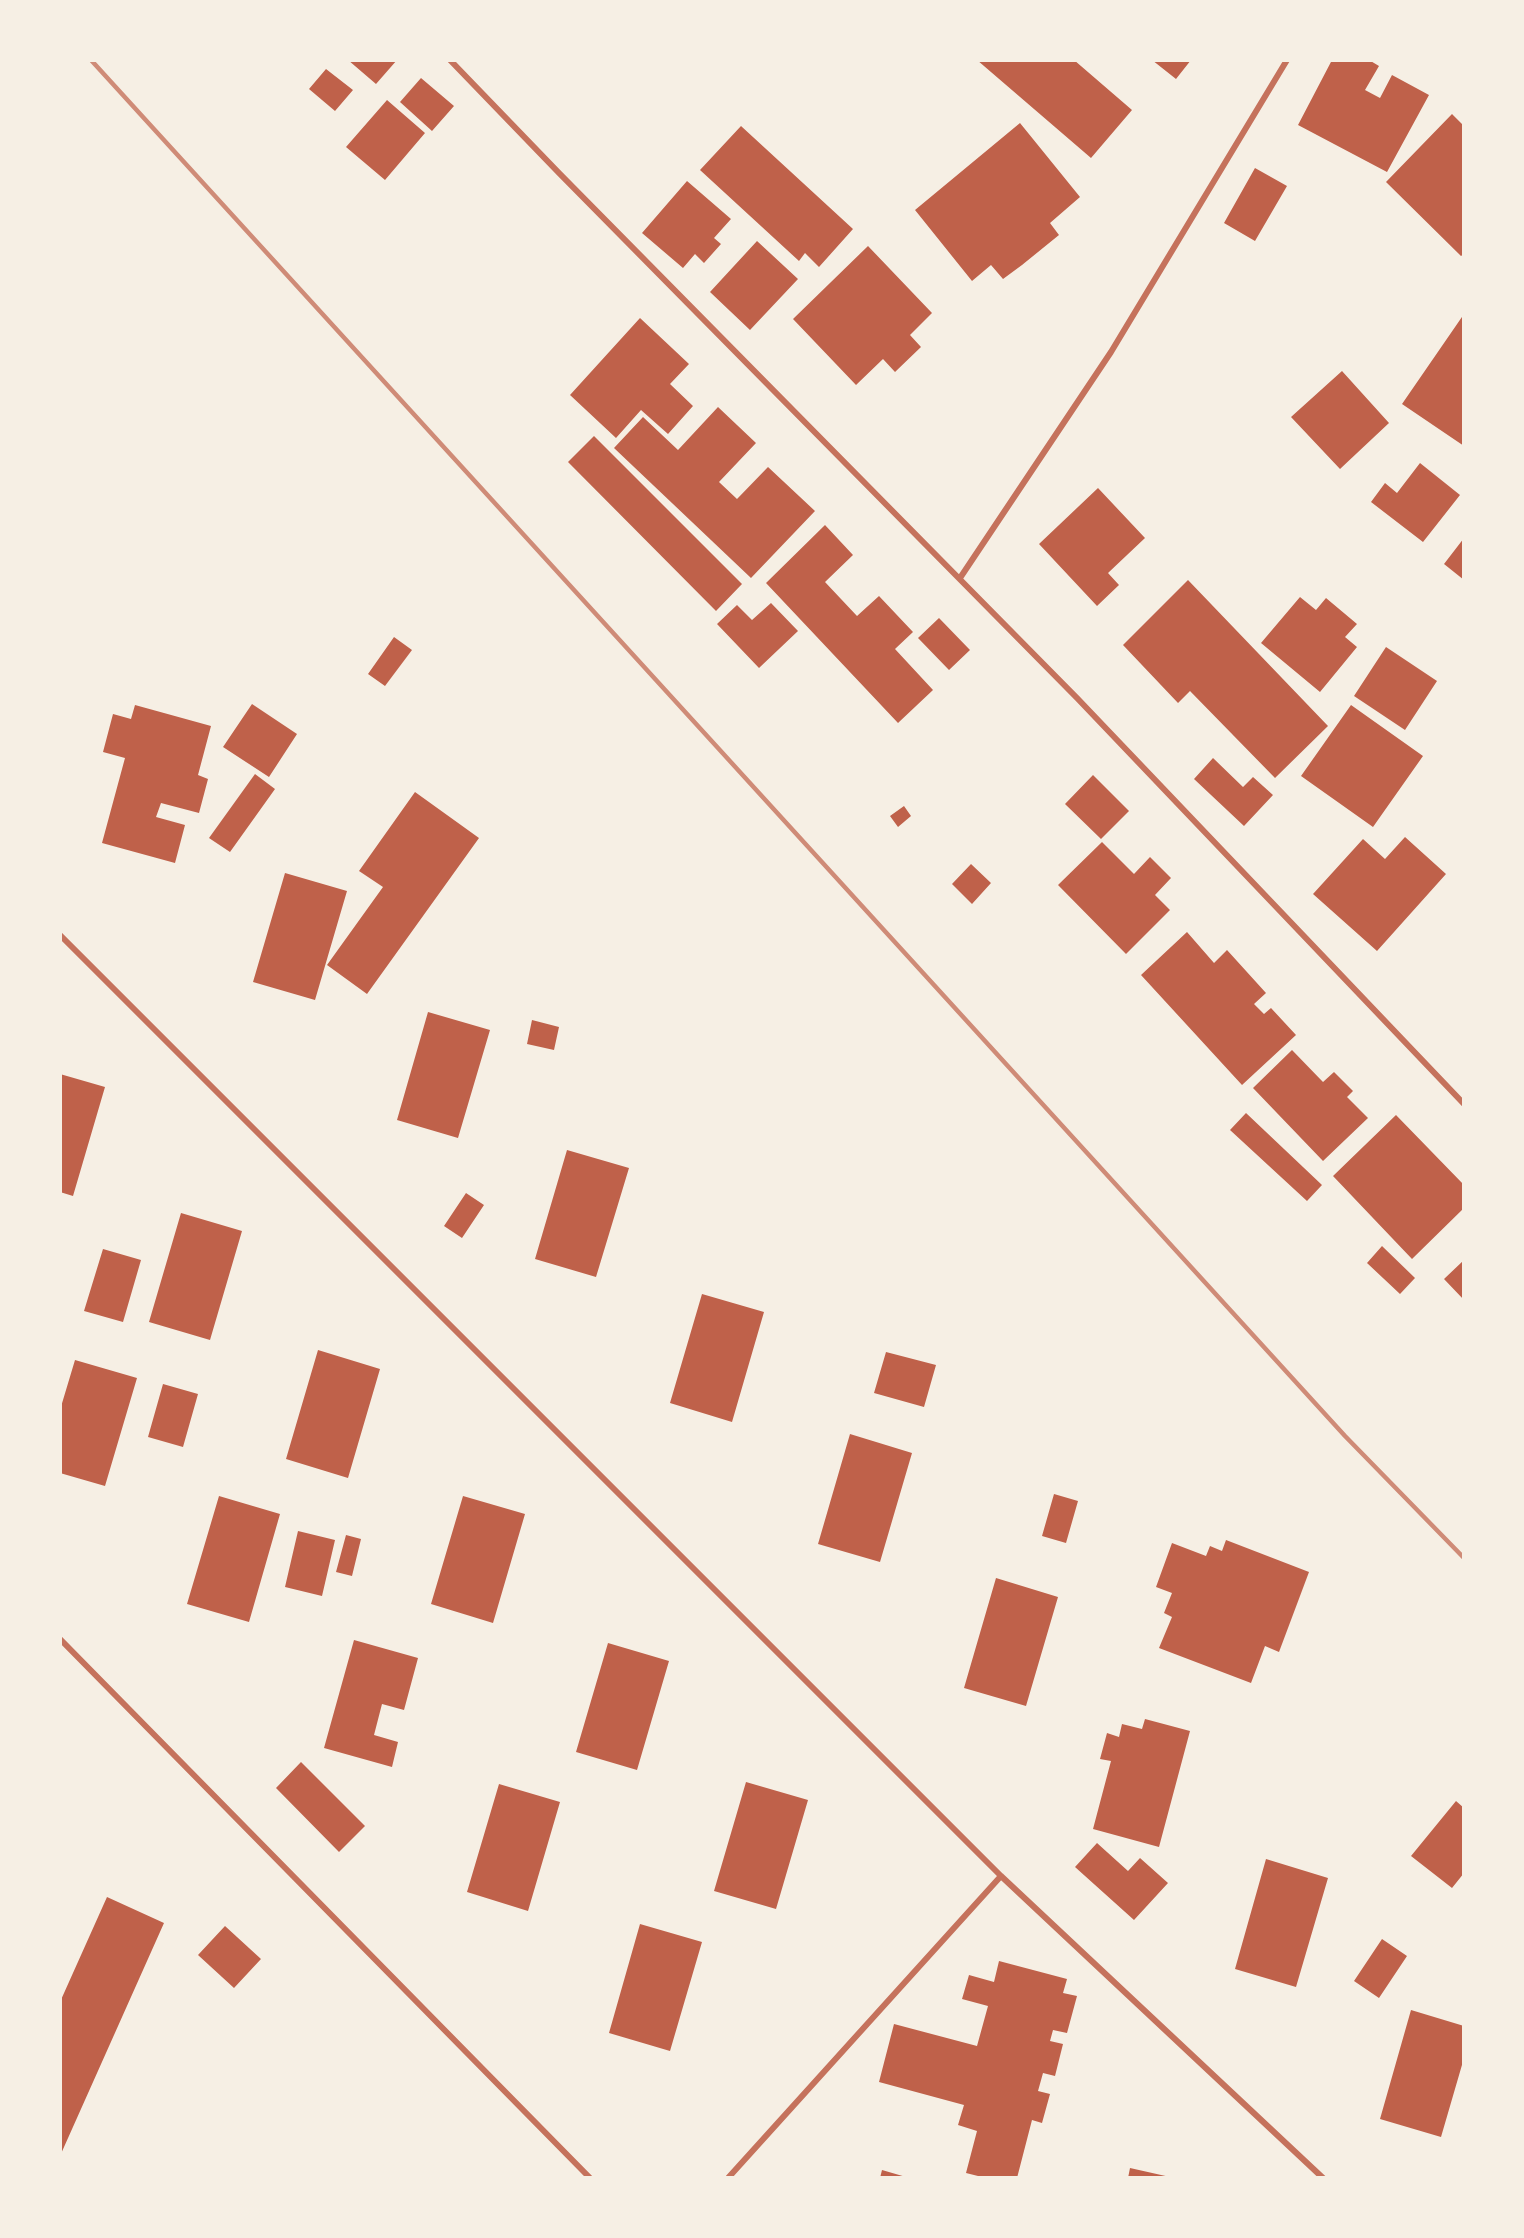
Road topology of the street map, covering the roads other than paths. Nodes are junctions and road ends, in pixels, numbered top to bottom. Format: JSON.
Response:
{"nodes":[{"id":1,"x":450,"y":60,"type":"edge"},
{"id":2,"x":1287,"y":60,"type":"edge"},
{"id":3,"x":960,"y":578,"type":"junction"},
{"id":4,"x":60,"y":935,"type":"edge"},
{"id":5,"x":1464,"y":1104,"type":"edge"},
{"id":6,"x":60,"y":1639,"type":"edge"},
{"id":7,"x":1001,"y":1876,"type":"junction"},
{"id":8,"x":590,"y":2178,"type":"edge"},
{"id":9,"x":728,"y":2178,"type":"edge"},
{"id":10,"x":1323,"y":2178,"type":"edge"}],
"edges":[{"from":1,"to":3,"type":"street"},
{"from":2,"to":3,"type":"street"},
{"from":3,"to":5,"type":"street"},
{"from":4,"to":7,"type":"street"},
{"from":6,"to":8,"type":"street"},
{"from":7,"to":9,"type":"street"},
{"from":7,"to":10,"type":"street"}]}
